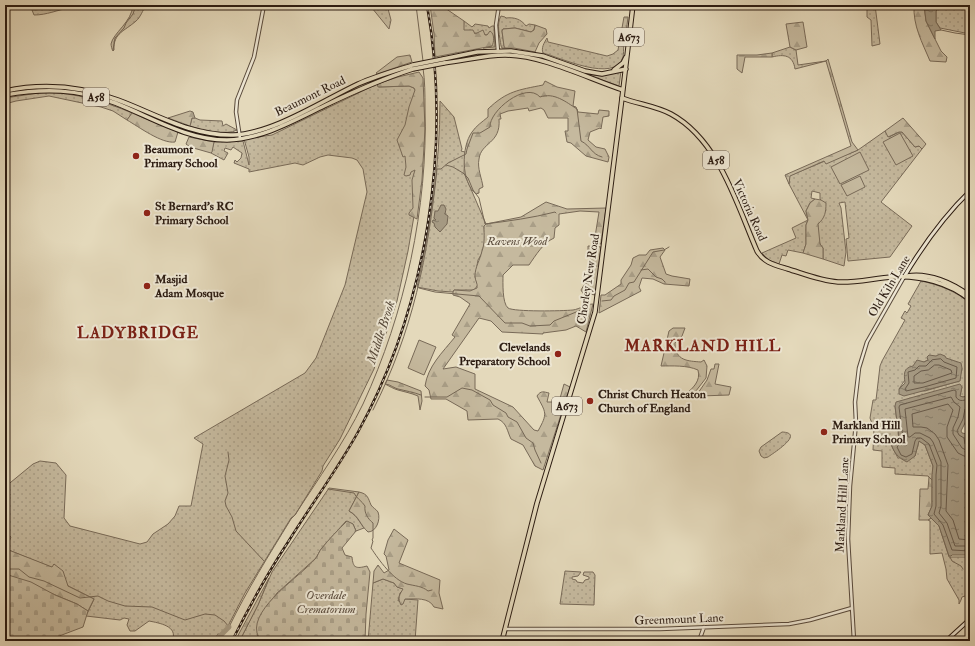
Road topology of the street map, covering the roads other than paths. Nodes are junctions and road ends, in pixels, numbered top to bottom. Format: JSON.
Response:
{"nodes":[{"id":1,"x":264,"y":5,"type":"edge"},
{"id":2,"x":500,"y":5,"type":"edge"},
{"id":3,"x":633,"y":5,"type":"edge"},
{"id":4,"x":498,"y":53,"type":"junction"},
{"id":5,"x":627,"y":55,"type":"junction"},
{"id":6,"x":626,"y":69,"type":"junction"},
{"id":7,"x":613,"y":71,"type":"junction"},
{"id":8,"x":623,"y":90,"type":"junction"},
{"id":9,"x":5,"y":91,"type":"edge"},
{"id":10,"x":5,"y":95,"type":"edge"},
{"id":11,"x":622,"y":98,"type":"junction"},
{"id":12,"x":240,"y":136,"type":"junction"},
{"id":13,"x":970,"y":191,"type":"edge"},
{"id":14,"x":904,"y":277,"type":"junction"},
{"id":15,"x":970,"y":296,"type":"edge"},
{"id":16,"x":970,"y":300,"type":"edge"},
{"id":17,"x":856,"y":404,"type":"joint"},
{"id":18,"x":852,"y":607,"type":"junction"},
{"id":19,"x":970,"y":619,"type":"edge"},
{"id":20,"x":704,"y":628,"type":"junction"},
{"id":21,"x":505,"y":629,"type":"junction"},
{"id":22,"x":502,"y":641,"type":"edge"},
{"id":23,"x":699,"y":641,"type":"edge"},
{"id":24,"x":854,"y":641,"type":"edge"},
{"id":25,"x":946,"y":641,"type":"edge"}],
"edges":[{"from":1,"to":12,"type":"street"},
{"from":2,"to":4,"type":"street"},
{"from":3,"to":5,"type":"main road","name":"Chorley New Road","number":"A673"},
{"from":4,"to":7,"type":"main road","name":"Beaumont Road","number":"A58"},
{"from":4,"to":8,"type":"main road","name":"Beaumont Road","number":"A58"},
{"from":4,"to":12,"type":"main road","name":"Beaumont Road","number":"A58","bridge":true},
{"from":5,"to":6,"type":"main road","name":"Chorley New Road","number":"A673"},
{"from":5,"to":7,"type":"main road"},
{"from":6,"to":7,"type":"main road","name":"Beaumont Road","number":"A58"},
{"from":6,"to":8,"type":"main road","name":"Chorley New Road","number":"A673"},
{"from":8,"to":11,"type":"main road","name":"Chorley New Road","number":"A673"},
{"from":9,"to":12,"type":"main road","name":"Beaumont Road","number":"A58"},
{"from":10,"to":12,"type":"main road","name":"Beaumont Road","number":"A58"},
{"from":11,"to":14,"type":"main road","name":"Victoria Road","number":"A58"},
{"from":11,"to":21,"type":"main road","name":"Chorley New Road","number":"A673"},
{"from":13,"to":14,"type":"main road","name":"Old Kiln Lane"},
{"from":14,"to":15,"type":"main road","number":"A58"},
{"from":14,"to":16,"type":"main road","number":"A58"},
{"from":14,"to":17,"type":"street","name":"Old Kiln Lane"},
{"from":17,"to":18,"type":"street","name":"Markland Hill Lane"},
{"from":18,"to":20,"type":"street","name":"Greenmount Lane"},
{"from":18,"to":24,"type":"street","name":"Markland Hill Lane"},
{"from":19,"to":25,"type":"main road"},
{"from":20,"to":21,"type":"street","name":"Greenmount Lane"},
{"from":20,"to":23,"type":"street"},
{"from":21,"to":22,"type":"main road","name":"Chorley New Road","number":"A673"}]}
